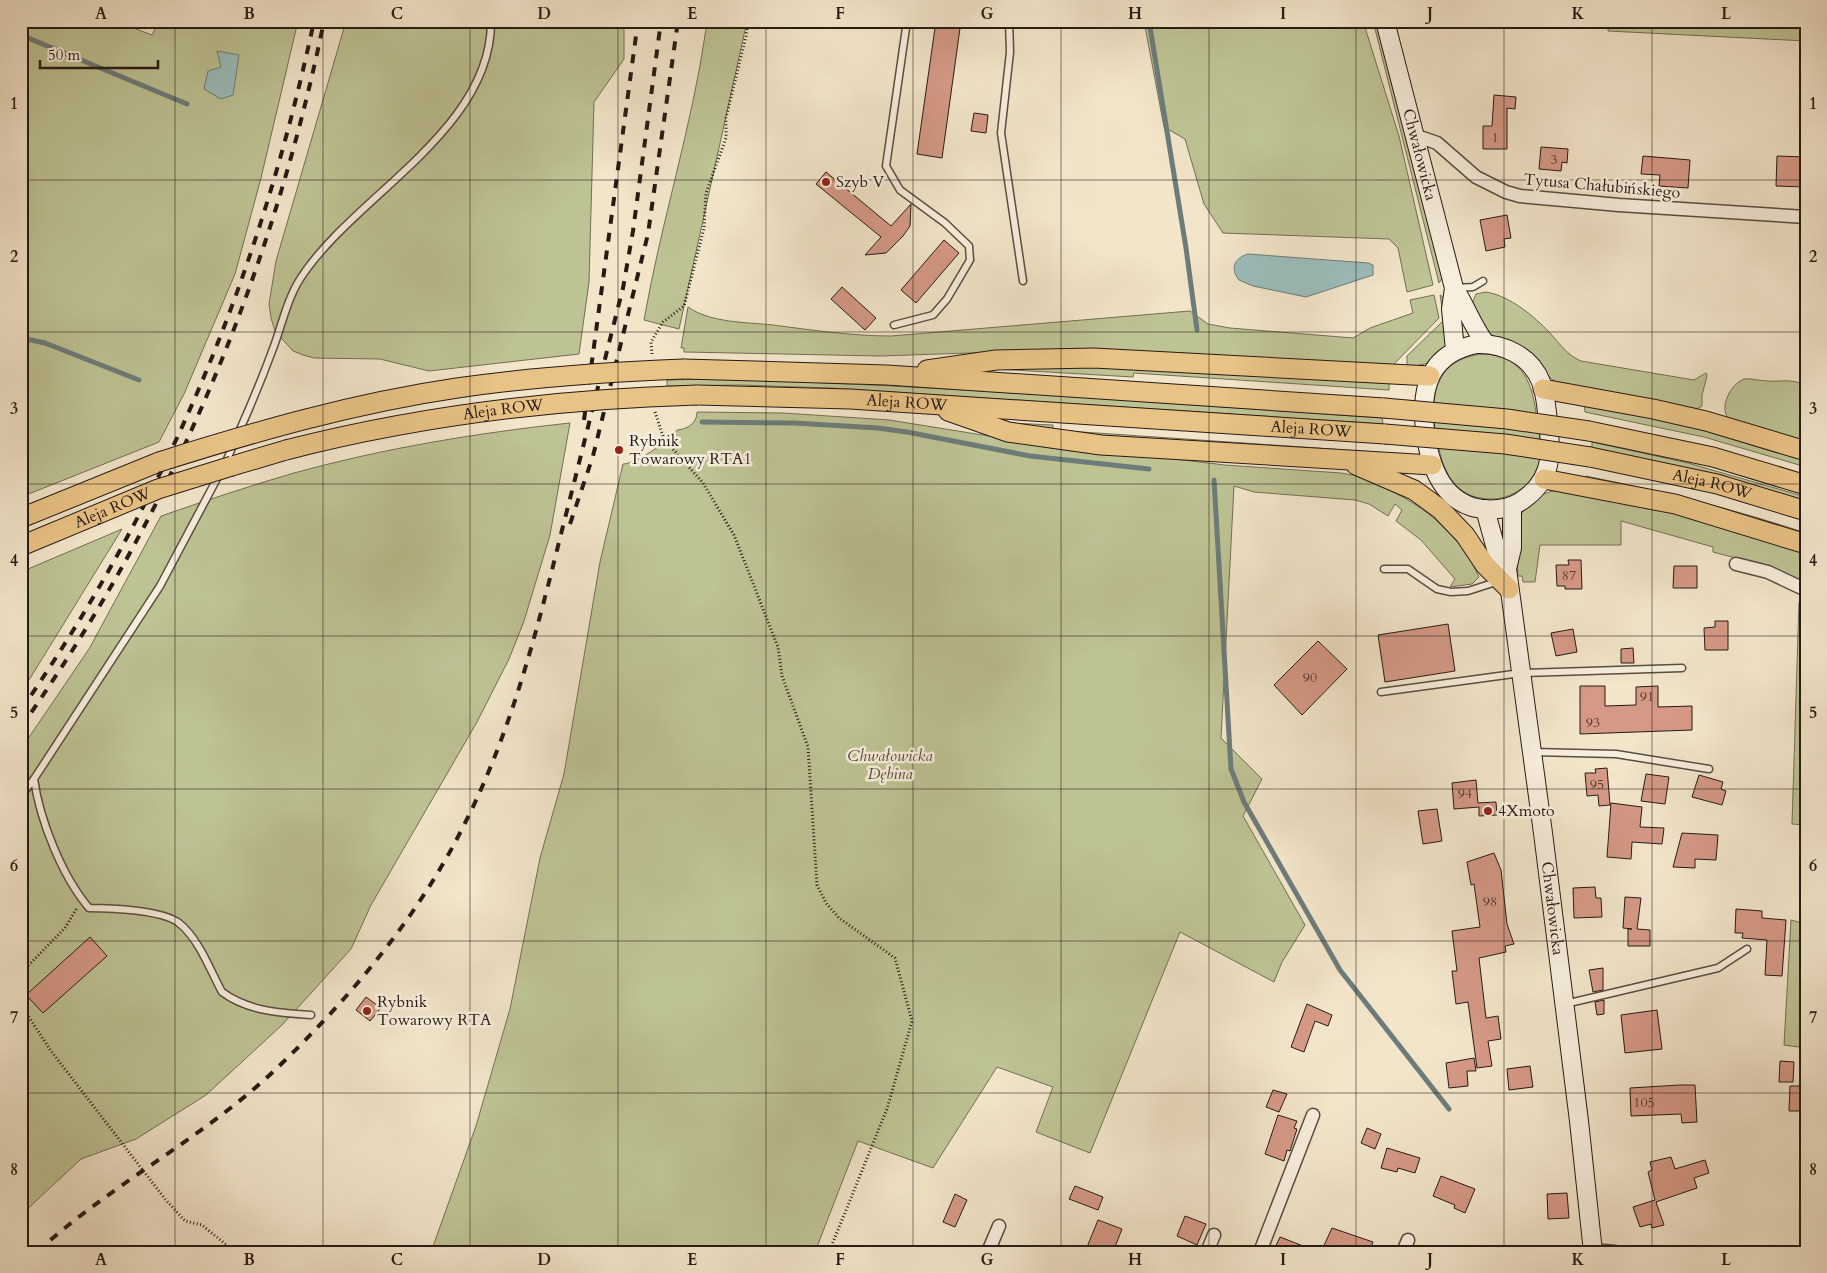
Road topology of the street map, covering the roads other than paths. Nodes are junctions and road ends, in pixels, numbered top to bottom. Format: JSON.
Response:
{"nodes":[{"id":1,"x":491,"y":21,"type":"edge"},
{"id":2,"x":906,"y":21,"type":"edge"},
{"id":3,"x":1010,"y":21,"type":"edge"},
{"id":4,"x":1385,"y":21,"type":"edge"},
{"id":5,"x":1414,"y":135,"type":"junction"},
{"id":6,"x":1806,"y":217,"type":"edge"},
{"id":7,"x":1023,"y":281,"type":"dead end"},
{"id":8,"x":1483,"y":281,"type":"dead end"},
{"id":9,"x":1454,"y":288,"type":"junction"},
{"id":10,"x":894,"y":325,"type":"dead end"},
{"id":11,"x":1486,"y":344,"type":"junction"},
{"id":12,"x":1455,"y":350,"type":"junction"},
{"id":13,"x":887,"y":375,"type":"junction"},
{"id":14,"x":1430,"y":376,"type":"junction"},
{"id":15,"x":1543,"y":389,"type":"junction"},
{"id":16,"x":926,"y":403,"type":"junction"},
{"id":17,"x":1806,"y":451,"type":"edge"},
{"id":18,"x":1344,"y":459,"type":"junction"},
{"id":19,"x":1432,"y":465,"type":"junction"},
{"id":20,"x":1544,"y":479,"type":"junction"},
{"id":21,"x":1806,"y":485,"type":"edge"},
{"id":22,"x":1512,"y":506,"type":"junction"},
{"id":23,"x":1484,"y":509,"type":"junction"},
{"id":24,"x":1806,"y":511,"type":"edge"},
{"id":25,"x":21,"y":518,"type":"edge"},
{"id":26,"x":1806,"y":544,"type":"edge"},
{"id":27,"x":21,"y":546,"type":"edge"},
{"id":28,"x":1736,"y":564,"type":"dead end"},
{"id":29,"x":1384,"y":568,"type":"dead end"},
{"id":30,"x":1506,"y":580,"type":"junction"},
{"id":31,"x":1806,"y":590,"type":"edge"},
{"id":32,"x":1682,"y":668,"type":"dead end"},
{"id":33,"x":1521,"y":673,"type":"junction"},
{"id":34,"x":1381,"y":692,"type":"dead end"},
{"id":35,"x":1532,"y":752,"type":"junction"},
{"id":36,"x":1709,"y":769,"type":"dead end"},
{"id":37,"x":34,"y":779,"type":"junction"},
{"id":38,"x":21,"y":796,"type":"edge"},
{"id":39,"x":1747,"y":949,"type":"dead end"},
{"id":40,"x":1564,"y":1004,"type":"junction"},
{"id":41,"x":311,"y":1015,"type":"dead end"},
{"id":42,"x":1312,"y":1115,"type":"dead end"},
{"id":43,"x":999,"y":1226,"type":"dead end"},
{"id":44,"x":1214,"y":1234,"type":"dead end"},
{"id":45,"x":1592,"y":1251,"type":"edge"},
{"id":46,"x":988,"y":1252,"type":"edge"},
{"id":47,"x":1207,"y":1252,"type":"edge"},
{"id":48,"x":1260,"y":1252,"type":"edge"},
{"id":49,"x":1614,"y":1252,"type":"edge"}],
"edges":[{"from":1,"to":37,"type":"lane"},
{"from":2,"to":10,"type":"lane"},
{"from":3,"to":7,"type":"lane"},
{"from":4,"to":5,"type":"main road","name":"Chwałowicka"},
{"from":5,"to":6,"type":"street","name":"Tytusa Chałubińskiego"},
{"from":5,"to":9,"type":"main road","name":"Chwałowicka"},
{"from":8,"to":9,"type":"lane"},
{"from":9,"to":11,"type":"main road","name":"Chwałowicka"},
{"from":9,"to":12,"type":"main road","name":"Chwałowicka"},
{"from":11,"to":12,"type":"main road"},
{"from":11,"to":15,"type":"main road"},
{"from":12,"to":14,"type":"main road"},
{"from":13,"to":14,"type":"main road"},
{"from":13,"to":21,"type":"main road","name":"Aleja ROW","bridge":true},
{"from":13,"to":25,"type":"main road","name":"Aleja ROW","bridge":true},
{"from":14,"to":19,"type":"main road"},
{"from":15,"to":17,"type":"main road"},
{"from":15,"to":20,"type":"main road"},
{"from":16,"to":18,"type":"main road"},
{"from":16,"to":24,"type":"main road","name":"Aleja ROW","bridge":true},
{"from":16,"to":27,"type":"main road","name":"Aleja ROW","bridge":true},
{"from":18,"to":19,"type":"main road"},
{"from":18,"to":30,"type":"main road"},
{"from":19,"to":23,"type":"main road"},
{"from":20,"to":22,"type":"main road"},
{"from":20,"to":26,"type":"main road"},
{"from":22,"to":23,"type":"main road"},
{"from":22,"to":30,"type":"main road","name":"Chwałowicka"},
{"from":23,"to":30,"type":"main road","name":"Chwałowicka"},
{"from":28,"to":31,"type":"street"},
{"from":29,"to":30,"type":"lane"},
{"from":30,"to":33,"type":"main road","name":"Chwałowicka"},
{"from":32,"to":33,"type":"lane"},
{"from":33,"to":34,"type":"lane"},
{"from":33,"to":35,"type":"main road","name":"Chwałowicka"},
{"from":35,"to":36,"type":"lane"},
{"from":35,"to":40,"type":"main road","name":"Chwałowicka"},
{"from":37,"to":38,"type":"lane"},
{"from":37,"to":41,"type":"lane"},
{"from":39,"to":40,"type":"lane"},
{"from":40,"to":45,"type":"main road","name":"Chwałowicka"},
{"from":42,"to":48,"type":"street"},
{"from":43,"to":46,"type":"street"},
{"from":44,"to":47,"type":"street"},
{"from":45,"to":49,"type":"street"}]}
